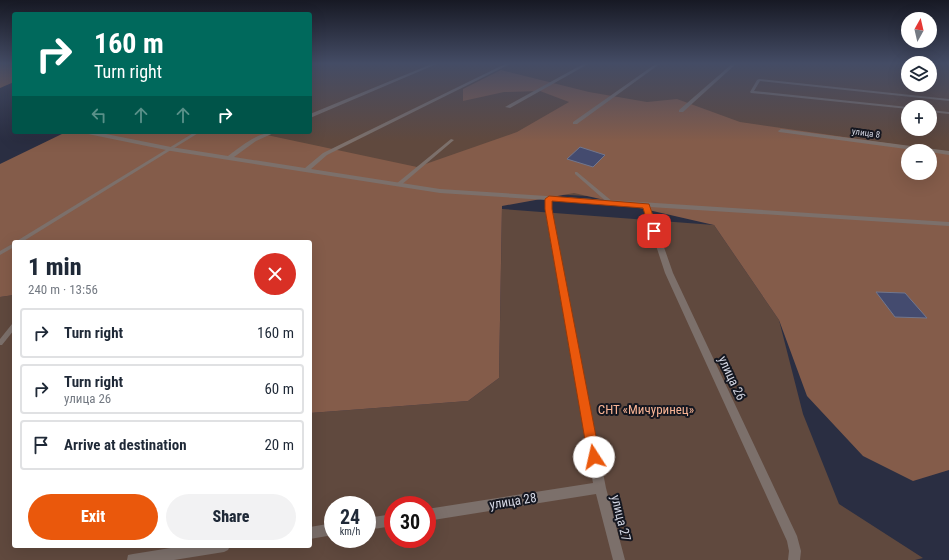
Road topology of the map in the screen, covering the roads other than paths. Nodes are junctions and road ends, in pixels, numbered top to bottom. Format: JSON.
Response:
{"nodes":[{"id":1,"x":374,"y":89,"type":"edge"},
{"id":2,"x":457,"y":89,"type":"edge"},
{"id":3,"x":540,"y":89,"type":"edge"},
{"id":4,"x":622,"y":89,"type":"edge"},
{"id":5,"x":705,"y":89,"type":"edge"},
{"id":6,"x":754,"y":89,"type":"edge"},
{"id":7,"x":846,"y":89,"type":"edge"},
{"id":8,"x":949,"y":100,"type":"edge"},
{"id":9,"x":508,"y":107,"type":"dead end"},
{"id":10,"x":901,"y":107,"type":"edge"},
{"id":11,"x":681,"y":111,"type":"dead end"},
{"id":12,"x":937,"y":112,"type":"edge"},
{"id":13,"x":949,"y":113,"type":"edge"},
{"id":14,"x":312,"y":115,"type":"edge"},
{"id":15,"x":575,"y":123,"type":"dead end"},
{"id":16,"x":782,"y":130,"type":"dead end"},
{"id":17,"x":98,"y":134,"type":"edge"},
{"id":18,"x":195,"y":134,"type":"edge"},
{"id":19,"x":268,"y":134,"type":"edge"},
{"id":20,"x":452,"y":140,"type":"dead end"},
{"id":21,"x":171,"y":149,"type":"junction"},
{"id":22,"x":949,"y":153,"type":"edge"},
{"id":23,"x":229,"y":158,"type":"junction"},
{"id":24,"x":306,"y":170,"type":"junction"},
{"id":25,"x":576,"y":173,"type":"dead end"},
{"id":26,"x":398,"y":185,"type":"junction"},
{"id":27,"x":549,"y":199,"type":"junction"},
{"id":28,"x":611,"y":203,"type":"junction"},
{"id":29,"x":646,"y":206,"type":"junction"},
{"id":30,"x":949,"y":224,"type":"edge"},
{"id":31,"x":21,"y":240,"type":"edge"},
{"id":32,"x":12,"y":246,"type":"edge"},
{"id":33,"x":0,"y":253,"type":"edge"},
{"id":34,"x":12,"y":328,"type":"edge"},
{"id":35,"x":0,"y":343,"type":"edge"},
{"id":36,"x":600,"y":488,"type":"junction"},
{"id":37,"x":436,"y":514,"type":"edge"},
{"id":38,"x":324,"y":531,"type":"edge"},
{"id":39,"x":312,"y":533,"type":"edge"},
{"id":40,"x":211,"y":548,"type":"edge"},
{"id":41,"x":133,"y":560,"type":"edge"},
{"id":42,"x":619,"y":560,"type":"edge"},
{"id":43,"x":794,"y":560,"type":"edge"}],
"edges":[{"from":1,"to":14,"type":"street"},
{"from":2,"to":24,"type":"street"},
{"from":3,"to":9,"type":"street"},
{"from":4,"to":15,"type":"street"},
{"from":5,"to":11,"type":"street"},
{"from":6,"to":10,"type":"lane"},
{"from":7,"to":8,"type":"lane"},
{"from":12,"to":13,"type":"lane"},
{"from":16,"to":22,"type":"street","name":"улица 8"},
{"from":17,"to":21,"type":"street"},
{"from":18,"to":21,"type":"lane"},
{"from":19,"to":23,"type":"street"},
{"from":20,"to":26,"type":"lane"},
{"from":21,"to":23,"type":"street"},
{"from":21,"to":31,"type":"lane"},
{"from":23,"to":24,"type":"street"},
{"from":24,"to":26,"type":"street"},
{"from":25,"to":28,"type":"lane"},
{"from":26,"to":27,"type":"street"},
{"from":27,"to":28,"type":"street"},
{"from":27,"to":36,"type":"street","name":"улица 27"},
{"from":28,"to":29,"type":"street"},
{"from":29,"to":30,"type":"street"},
{"from":29,"to":43,"type":"street","name":"улица 26"},
{"from":32,"to":33,"type":"lane"},
{"from":34,"to":35,"type":"lane"},
{"from":36,"to":37,"type":"street","name":"улица 28"},
{"from":36,"to":42,"type":"street","name":"улица 27"},
{"from":38,"to":39,"type":"street"},
{"from":40,"to":41,"type":"street"}]}
